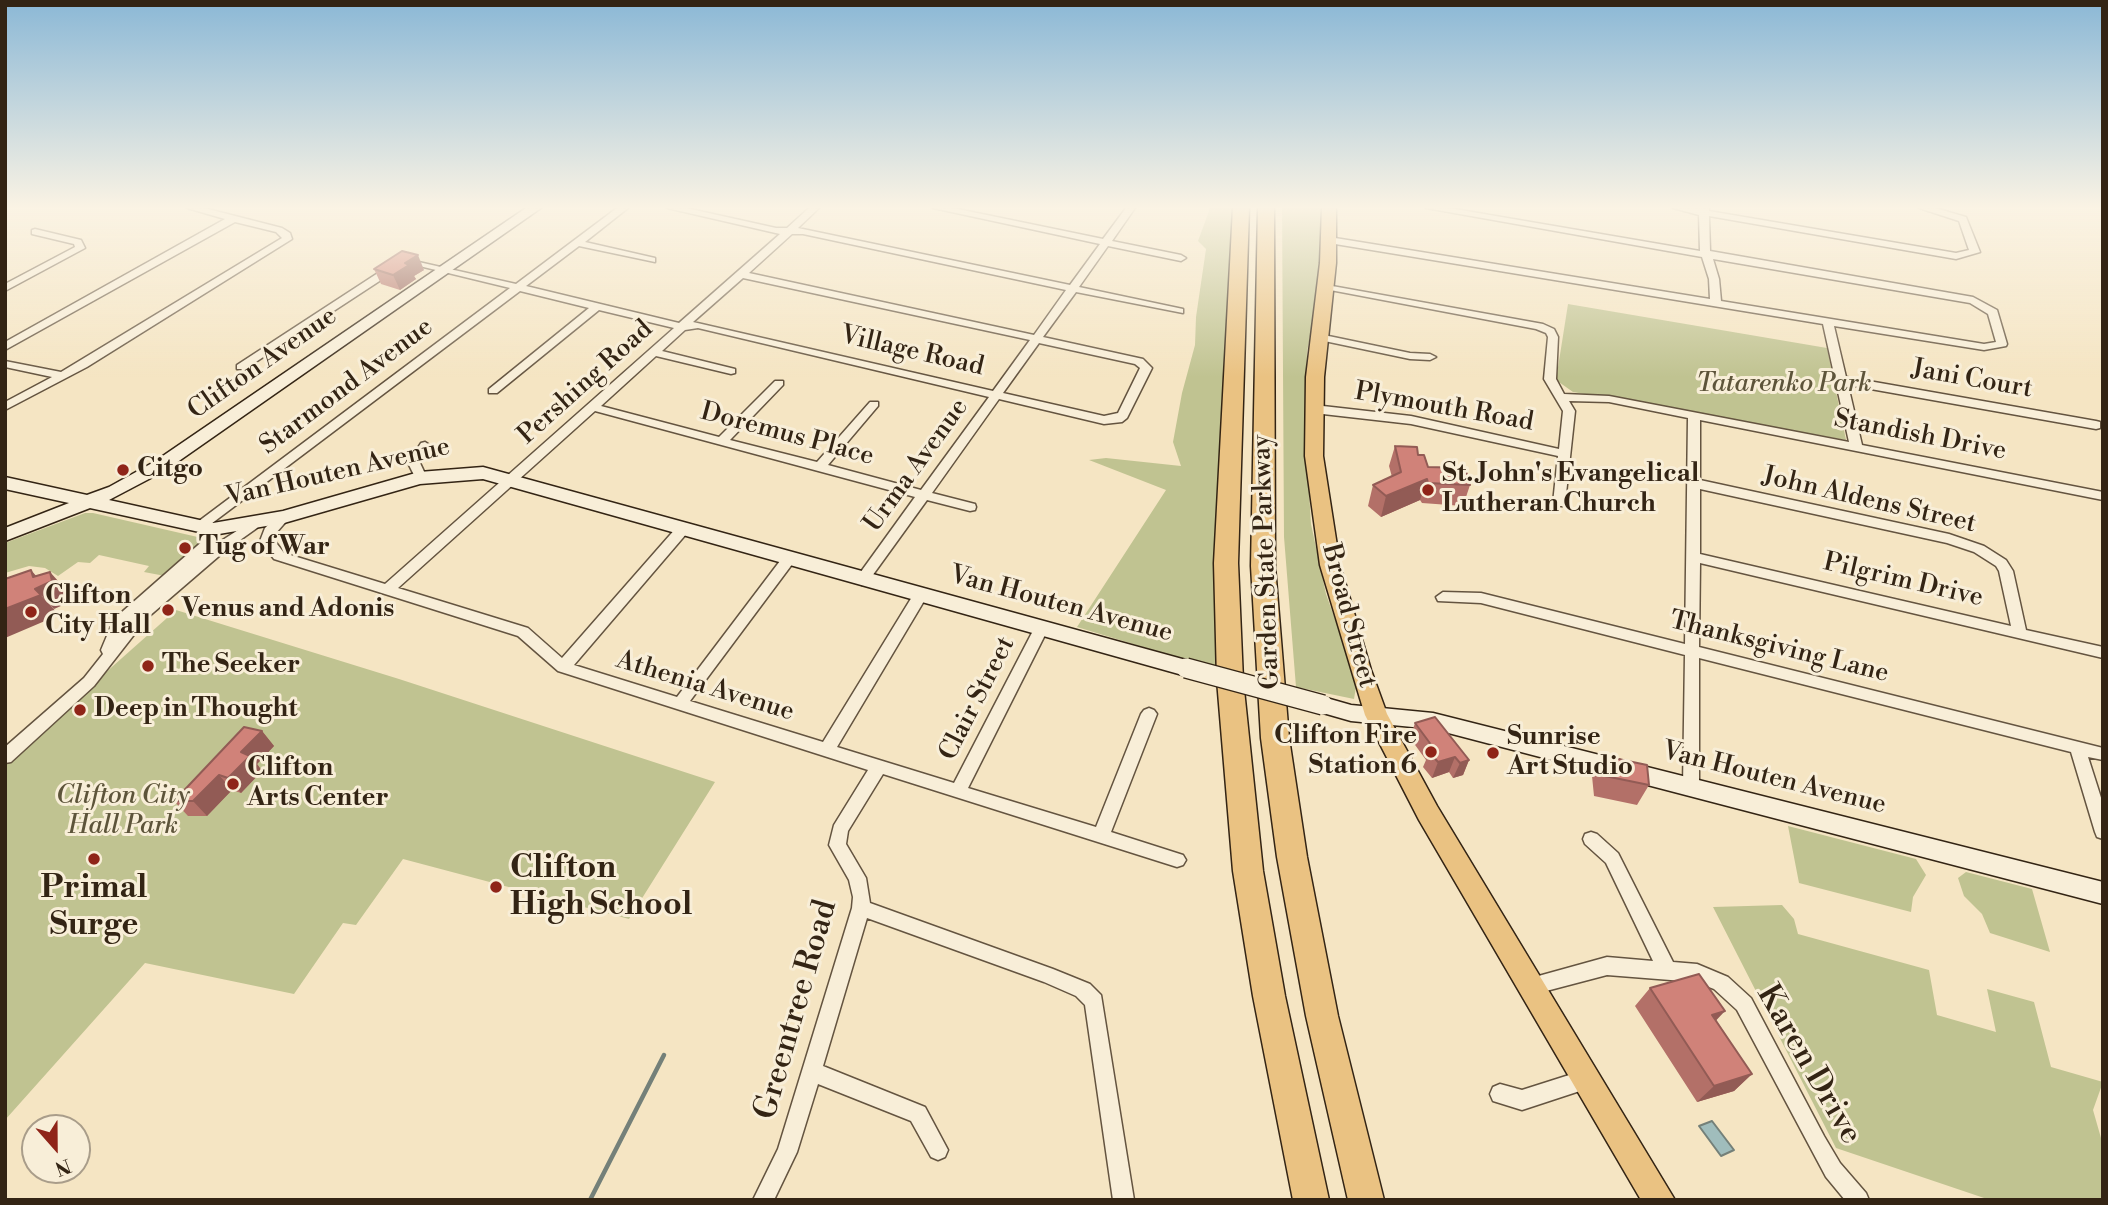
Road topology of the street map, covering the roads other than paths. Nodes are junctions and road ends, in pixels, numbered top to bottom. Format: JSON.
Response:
{"nodes":[{"id":1,"x":50,"y":264,"type":"edge"},
{"id":2,"x":152,"y":264,"type":"edge"},
{"id":3,"x":247,"y":264,"type":"edge"},
{"id":4,"x":399,"y":264,"type":"edge"},
{"id":5,"x":422,"y":264,"type":"edge"},
{"id":6,"x":454,"y":264,"type":"edge"},
{"id":7,"x":550,"y":264,"type":"edge"},
{"id":8,"x":752,"y":264,"type":"edge"},
{"id":9,"x":954,"y":264,"type":"edge"},
{"id":10,"x":1091,"y":264,"type":"edge"},
{"id":11,"x":1239,"y":264,"type":"edge"},
{"id":12,"x":1266,"y":264,"type":"edge"},
{"id":13,"x":1327,"y":264,"type":"edge"},
{"id":14,"x":1476,"y":264,"type":"edge"},
{"id":15,"x":1710,"y":264,"type":"edge"},
{"id":16,"x":1757,"y":264,"type":"edge"},
{"id":17,"x":446,"y":270,"type":"junction"},
{"id":18,"x":741,"y":274,"type":"junction"},
{"id":19,"x":1325,"y":286,"type":"junction"},
{"id":20,"x":519,"y":287,"type":"junction"},
{"id":21,"x":5,"y":288,"type":"edge"},
{"id":22,"x":1073,"y":289,"type":"junction"},
{"id":23,"x":1716,"y":304,"type":"junction"},
{"id":24,"x":597,"y":306,"type":"junction"},
{"id":25,"x":1179,"y":311,"type":"dead end"},
{"id":26,"x":1828,"y":322,"type":"junction"},
{"id":27,"x":682,"y":327,"type":"junction"},
{"id":28,"x":1319,"y":337,"type":"junction"},
{"id":29,"x":1036,"y":339,"type":"junction"},
{"id":30,"x":5,"y":347,"type":"edge"},
{"id":31,"x":654,"y":352,"type":"junction"},
{"id":32,"x":1430,"y":357,"type":"dead end"},
{"id":33,"x":5,"y":364,"type":"edge"},
{"id":34,"x":241,"y":367,"type":"dead end"},
{"id":35,"x":731,"y":371,"type":"dead end"},
{"id":36,"x":64,"y":376,"type":"junction"},
{"id":37,"x":1841,"y":380,"type":"junction"},
{"id":38,"x":779,"y":383,"type":"dead end"},
{"id":39,"x":493,"y":391,"type":"dead end"},
{"id":40,"x":996,"y":395,"type":"junction"},
{"id":41,"x":1563,"y":397,"type":"junction"},
{"id":42,"x":874,"y":404,"type":"dead end"},
{"id":43,"x":5,"y":407,"type":"edge"},
{"id":44,"x":593,"y":407,"type":"junction"},
{"id":45,"x":1314,"y":409,"type":"junction"},
{"id":46,"x":1694,"y":416,"type":"junction"},
{"id":47,"x":2096,"y":425,"type":"dead end"},
{"id":48,"x":722,"y":441,"type":"junction"},
{"id":49,"x":425,"y":446,"type":"dead end"},
{"id":50,"x":1856,"y":447,"type":"junction"},
{"id":51,"x":1564,"y":454,"type":"junction"},
{"id":52,"x":820,"y":467,"type":"junction"},
{"id":53,"x":147,"y":474,"type":"junction"},
{"id":54,"x":421,"y":478,"type":"junction"},
{"id":55,"x":512,"y":480,"type":"junction"},
{"id":56,"x":5,"y":483,"type":"edge"},
{"id":57,"x":1693,"y":483,"type":"junction"},
{"id":58,"x":924,"y":494,"type":"junction"},
{"id":59,"x":2103,"y":496,"type":"edge"},
{"id":60,"x":88,"y":502,"type":"junction"},
{"id":61,"x":1559,"y":503,"type":"dead end"},
{"id":62,"x":970,"y":508,"type":"dead end"},
{"id":63,"x":132,"y":512,"type":"junction"},
{"id":64,"x":285,"y":517,"type":"junction"},
{"id":65,"x":251,"y":525,"type":"junction"},
{"id":66,"x":206,"y":528,"type":"junction"},
{"id":67,"x":682,"y":530,"type":"junction"},
{"id":68,"x":5,"y":534,"type":"edge"},
{"id":69,"x":1692,"y":557,"type":"junction"},
{"id":70,"x":788,"y":560,"type":"junction"},
{"id":71,"x":863,"y":580,"type":"junction"},
{"id":72,"x":387,"y":590,"type":"junction"},
{"id":73,"x":920,"y":596,"type":"junction"},
{"id":74,"x":1443,"y":597,"type":"dead end"},
{"id":75,"x":1041,"y":629,"type":"junction"},
{"id":76,"x":2020,"y":633,"type":"junction"},
{"id":77,"x":1692,"y":651,"type":"junction"},
{"id":78,"x":2103,"y":653,"type":"edge"},
{"id":79,"x":563,"y":667,"type":"junction"},
{"id":80,"x":99,"y":670,"type":"junction"},
{"id":81,"x":679,"y":705,"type":"junction"},
{"id":82,"x":1149,"y":714,"type":"dead end"},
{"id":83,"x":1376,"y":715,"type":"junction"},
{"id":84,"x":2078,"y":748,"type":"junction"},
{"id":85,"x":827,"y":749,"type":"junction"},
{"id":86,"x":2103,"y":754,"type":"edge"},
{"id":87,"x":5,"y":757,"type":"edge"},
{"id":88,"x":879,"y":766,"type":"junction"},
{"id":89,"x":1691,"y":786,"type":"junction"},
{"id":90,"x":959,"y":790,"type":"junction"},
{"id":91,"x":2103,"y":832,"type":"edge"},
{"id":92,"x":1101,"y":836,"type":"junction"},
{"id":93,"x":1591,"y":839,"type":"dead end"},
{"id":94,"x":1177,"y":860,"type":"dead end"},
{"id":95,"x":2103,"y":894,"type":"edge"},
{"id":96,"x":861,"y":908,"type":"junction"},
{"id":97,"x":1666,"y":968,"type":"junction"},
{"id":98,"x":1531,"y":986,"type":"junction"},
{"id":99,"x":814,"y":1072,"type":"junction"},
{"id":100,"x":1588,"y":1079,"type":"junction"},
{"id":101,"x":1500,"y":1094,"type":"dead end"},
{"id":102,"x":938,"y":1150,"type":"dead end"},
{"id":103,"x":763,"y":1200,"type":"edge"},
{"id":104,"x":1124,"y":1200,"type":"edge"},
{"id":105,"x":1311,"y":1200,"type":"edge"},
{"id":106,"x":1366,"y":1200,"type":"edge"},
{"id":107,"x":1659,"y":1200,"type":"edge"},
{"id":108,"x":1859,"y":1200,"type":"edge"}],
"edges":[{"from":1,"to":21,"type":"street"},
{"from":2,"to":30,"type":"street"},
{"from":3,"to":36,"type":"street"},
{"from":4,"to":34,"type":"street","name":"Village Road"},
{"from":5,"to":17,"type":"street","name":"Village Road"},
{"from":6,"to":17,"type":"main road","name":"Clifton Avenue"},
{"from":7,"to":20,"type":"street","name":"Starmond Avenue"},
{"from":8,"to":18,"type":"street","name":"Pershing Road"},
{"from":9,"to":22,"type":"street"},
{"from":10,"to":22,"type":"street","name":"Urma Avenue"},
{"from":11,"to":105,"type":"highway","name":"Garden State Parkway"},
{"from":12,"to":106,"type":"highway","name":"Garden State Parkway"},
{"from":13,"to":19,"type":"main road","name":"Broad Street"},
{"from":14,"to":23,"type":"street"},
{"from":15,"to":23,"type":"street"},
{"from":16,"to":26,"type":"street"},
{"from":17,"to":20,"type":"street","name":"Village Road"},
{"from":17,"to":53,"type":"main road","name":"Clifton Avenue"},
{"from":18,"to":27,"type":"street","name":"Pershing Road"},
{"from":18,"to":29,"type":"street"},
{"from":19,"to":28,"type":"main road","name":"Broad Street"},
{"from":19,"to":41,"type":"street"},
{"from":20,"to":24,"type":"street","name":"Village Road"},
{"from":20,"to":66,"type":"street","name":"Starmond Avenue"},
{"from":22,"to":25,"type":"street"},
{"from":22,"to":29,"type":"street","name":"Urma Avenue"},
{"from":23,"to":26,"type":"street"},
{"from":24,"to":27,"type":"street","name":"Village Road"},
{"from":24,"to":39,"type":"street"},
{"from":26,"to":37,"type":"street"},
{"from":27,"to":31,"type":"street","name":"Pershing Road"},
{"from":27,"to":40,"type":"street","name":"Village Road"},
{"from":28,"to":32,"type":"street"},
{"from":28,"to":45,"type":"main road","name":"Broad Street"},
{"from":29,"to":40,"type":"street","name":"Urma Avenue"},
{"from":29,"to":40,"type":"street","name":"Village Road"},
{"from":31,"to":35,"type":"street"},
{"from":31,"to":44,"type":"street","name":"Pershing Road"},
{"from":33,"to":36,"type":"street"},
{"from":36,"to":43,"type":"street"},
{"from":37,"to":47,"type":"street","name":"Jani Court"},
{"from":37,"to":50,"type":"street"},
{"from":38,"to":48,"type":"street"},
{"from":40,"to":58,"type":"street","name":"Urma Avenue"},
{"from":41,"to":46,"type":"street","name":"Standish Drive"},
{"from":41,"to":51,"type":"street"},
{"from":42,"to":52,"type":"street"},
{"from":44,"to":48,"type":"street","name":"Doremus Place"},
{"from":44,"to":55,"type":"street","name":"Pershing Road"},
{"from":45,"to":51,"type":"street","name":"Plymouth Road"},
{"from":45,"to":83,"type":"main road","name":"Broad Street"},
{"from":46,"to":50,"type":"street","name":"Standish Drive"},
{"from":46,"to":57,"type":"street"},
{"from":48,"to":52,"type":"street","name":"Doremus Place"},
{"from":49,"to":54,"type":"street"},
{"from":50,"to":59,"type":"street","name":"Standish Drive"},
{"from":51,"to":61,"type":"street"},
{"from":52,"to":58,"type":"street","name":"Doremus Place"},
{"from":53,"to":60,"type":"main road","name":"Clifton Avenue"},
{"from":53,"to":63,"type":"main road"},
{"from":54,"to":55,"type":"main road","name":"Van Houten Avenue"},
{"from":54,"to":64,"type":"main road","name":"Van Houten Avenue"},
{"from":55,"to":67,"type":"main road","name":"Van Houten Avenue"},
{"from":55,"to":72,"type":"street","name":"Pershing Road"},
{"from":56,"to":60,"type":"main road","name":"Van Houten Avenue"},
{"from":57,"to":69,"type":"street"},
{"from":57,"to":76,"type":"street","name":"John Aldens Street"},
{"from":58,"to":62,"type":"street","name":"Doremus Place"},
{"from":58,"to":71,"type":"street","name":"Urma Avenue"},
{"from":60,"to":63,"type":"main road","name":"Van Houten Avenue"},
{"from":60,"to":68,"type":"main road","name":"Clifton Avenue"},
{"from":63,"to":66,"type":"main road","name":"Van Houten Avenue"},
{"from":64,"to":65,"type":"main road","name":"Van Houten Avenue"},
{"from":64,"to":72,"type":"street","name":"Athenia Avenue"},
{"from":65,"to":66,"type":"main road","name":"Van Houten Avenue"},
{"from":65,"to":80,"type":"street"},
{"from":66,"to":80,"type":"street","name":"Starmond Avenue"},
{"from":67,"to":70,"type":"main road","name":"Van Houten Avenue"},
{"from":67,"to":79,"type":"street"},
{"from":69,"to":76,"type":"street","name":"Pilgrim Drive"},
{"from":69,"to":77,"type":"street"},
{"from":70,"to":71,"type":"main road","name":"Van Houten Avenue"},
{"from":70,"to":81,"type":"street"},
{"from":71,"to":73,"type":"main road","name":"Van Houten Avenue"},
{"from":72,"to":79,"type":"street","name":"Athenia Avenue"},
{"from":73,"to":75,"type":"main road","name":"Van Houten Avenue"},
{"from":73,"to":85,"type":"street"},
{"from":74,"to":77,"type":"street","name":"Thanksgiving Lane"},
{"from":75,"to":83,"type":"main road","name":"Van Houten Avenue","bridge":true},
{"from":75,"to":90,"type":"street","name":"Clair Street"},
{"from":76,"to":78,"type":"street","name":"Pilgrim Drive"},
{"from":77,"to":84,"type":"street","name":"Thanksgiving Lane"},
{"from":77,"to":89,"type":"street"},
{"from":79,"to":81,"type":"street","name":"Athenia Avenue"},
{"from":80,"to":87,"type":"street"},
{"from":81,"to":85,"type":"street","name":"Athenia Avenue"},
{"from":82,"to":92,"type":"street"},
{"from":83,"to":89,"type":"main road","name":"Van Houten Avenue"},
{"from":83,"to":98,"type":"main road","name":"Broad Street"},
{"from":84,"to":86,"type":"street","name":"Thanksgiving Lane"},
{"from":84,"to":91,"type":"street"},
{"from":85,"to":88,"type":"street","name":"Athenia Avenue"},
{"from":88,"to":90,"type":"street","name":"Athenia Avenue"},
{"from":88,"to":96,"type":"street","name":"Greentree Road"},
{"from":89,"to":95,"type":"main road","name":"Van Houten Avenue"},
{"from":90,"to":92,"type":"street","name":"Athenia Avenue"},
{"from":92,"to":94,"type":"street","name":"Athenia Avenue"},
{"from":93,"to":97,"type":"street"},
{"from":96,"to":99,"type":"street","name":"Greentree Road"},
{"from":96,"to":104,"type":"street"},
{"from":97,"to":98,"type":"street","name":"Karen Drive"},
{"from":97,"to":108,"type":"street","name":"Karen Drive"},
{"from":98,"to":100,"type":"main road","name":"Broad Street"},
{"from":99,"to":102,"type":"street"},
{"from":99,"to":103,"type":"street","name":"Greentree Road"},
{"from":100,"to":101,"type":"street"},
{"from":100,"to":107,"type":"main road","name":"Broad Street"}]}
